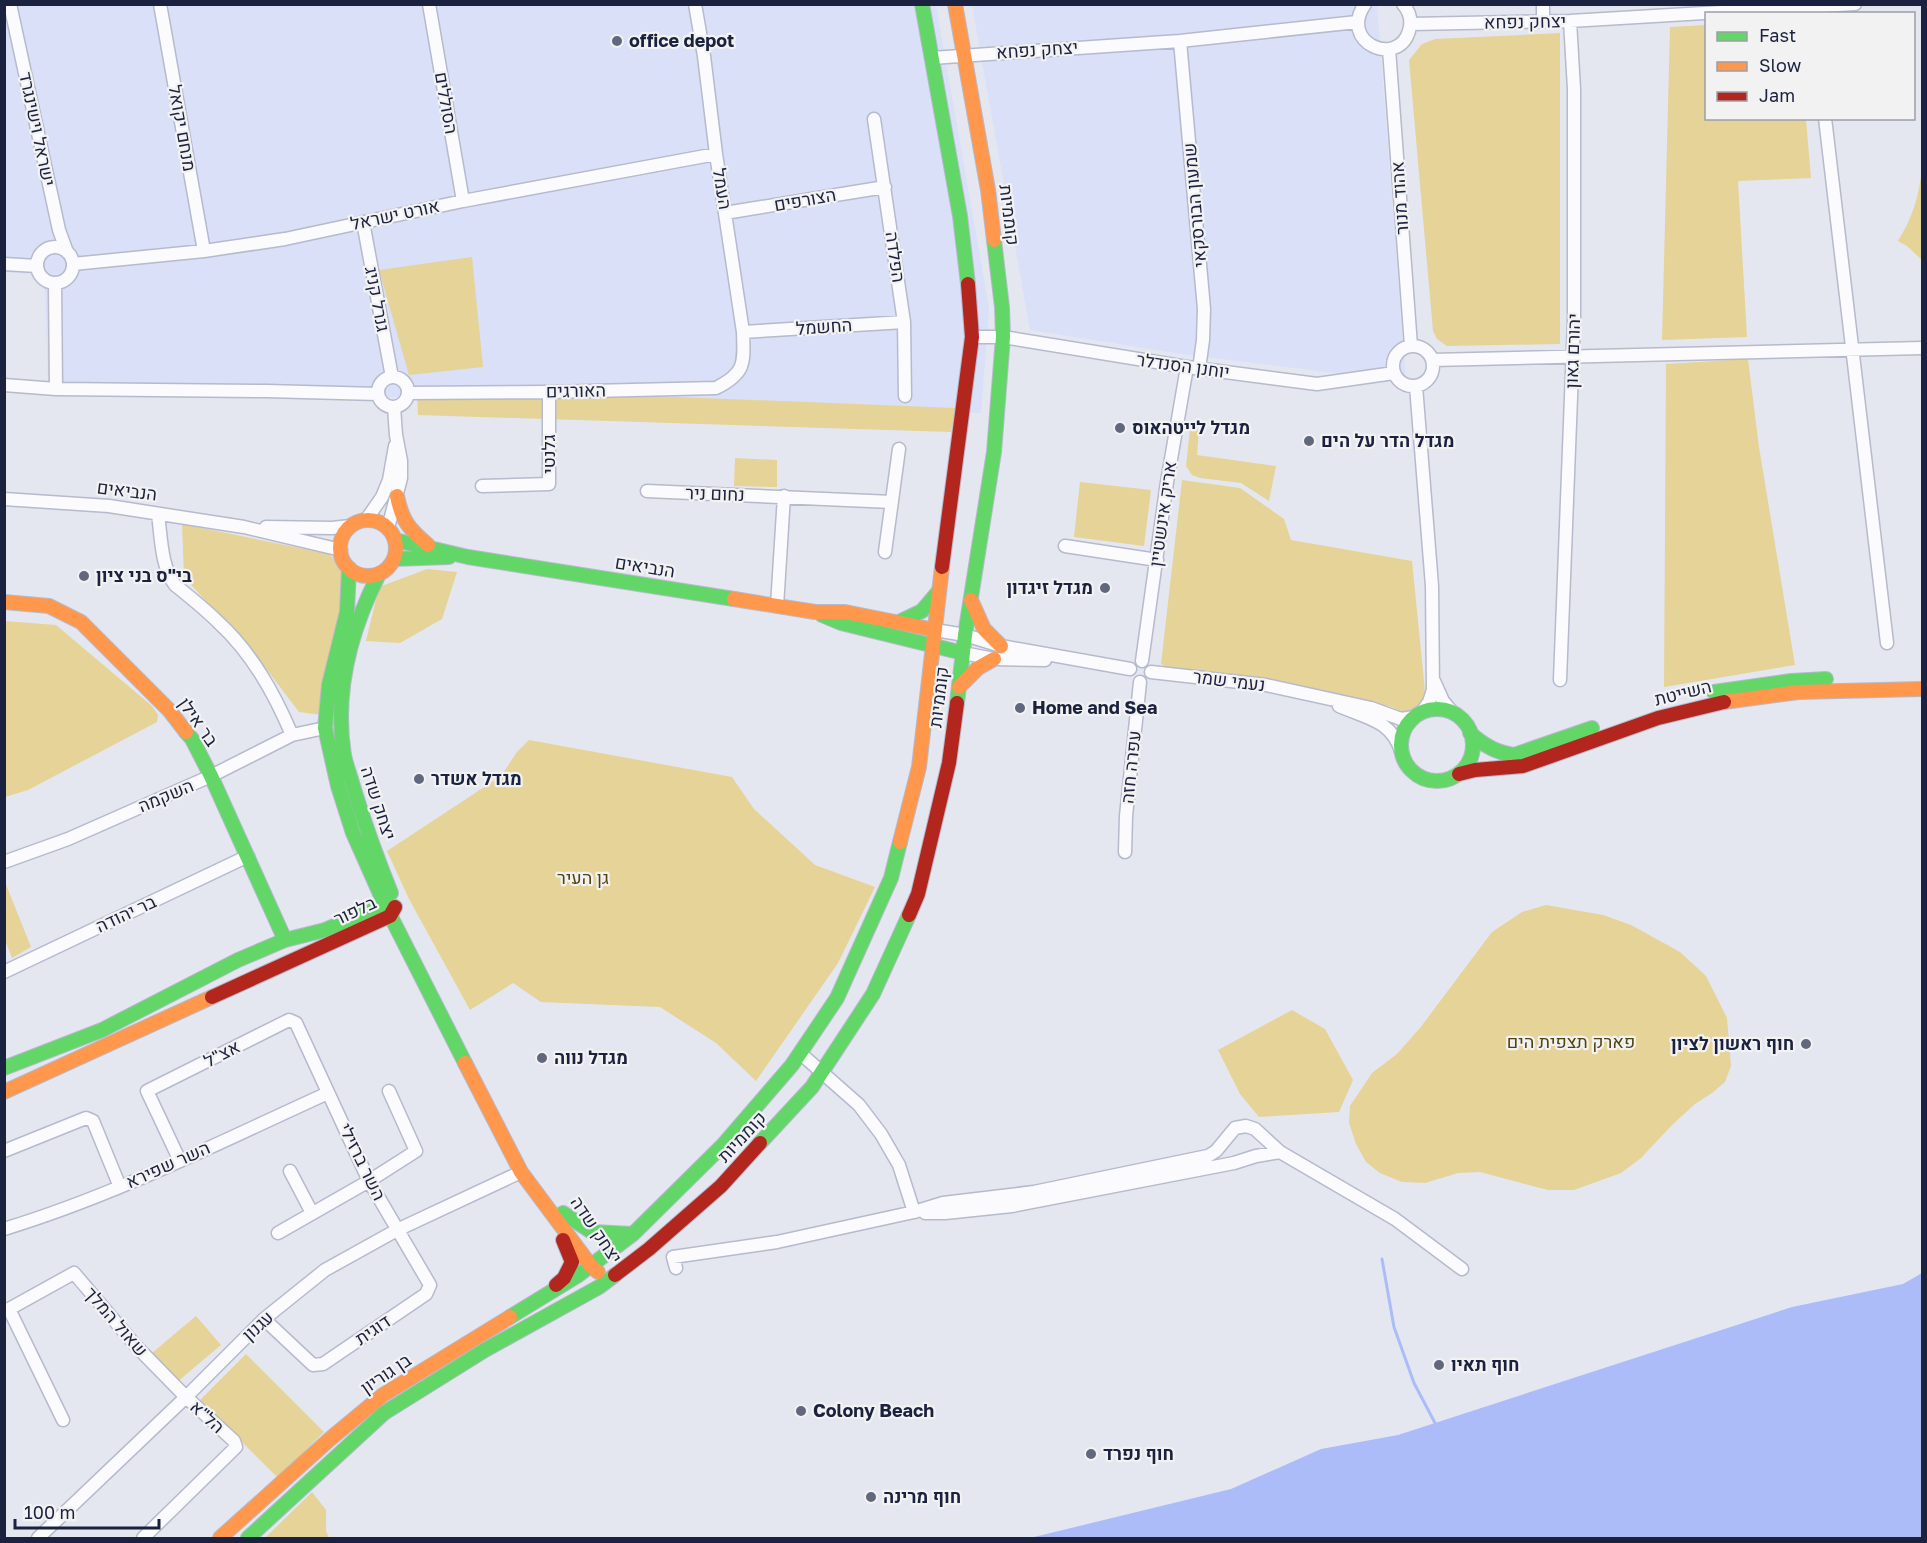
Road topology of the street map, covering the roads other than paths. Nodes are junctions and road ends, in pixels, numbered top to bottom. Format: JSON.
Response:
{"nodes":[{"id":1,"x":10,"y":4,"type":"edge"},
{"id":2,"x":160,"y":4,"type":"edge"},
{"id":3,"x":429,"y":4,"type":"edge"},
{"id":4,"x":695,"y":4,"type":"edge"},
{"id":5,"x":922,"y":4,"type":"edge"},
{"id":6,"x":956,"y":4,"type":"edge"},
{"id":7,"x":1365,"y":4,"type":"edge"},
{"id":8,"x":1403,"y":4,"type":"edge"},
{"id":9,"x":1543,"y":4,"type":"edge"},
{"id":10,"x":1855,"y":4,"type":"edge"},
{"id":11,"x":1811,"y":10,"type":"edge"},
{"id":12,"x":1767,"y":12,"type":"edge"},
{"id":13,"x":1705,"y":15,"type":"edge"},
{"id":14,"x":1543,"y":21,"type":"junction"},
{"id":15,"x":1570,"y":21,"type":"junction"},
{"id":16,"x":1357,"y":22,"type":"junction"},
{"id":17,"x":1411,"y":24,"type":"junction"},
{"id":18,"x":1180,"y":40,"type":"junction"},
{"id":19,"x":1389,"y":49,"type":"junction"},
{"id":20,"x":964,"y":54,"type":"junction"},
{"id":21,"x":932,"y":58,"type":"junction"},
{"id":22,"x":874,"y":119,"type":"dead end"},
{"id":23,"x":1825,"y":120,"type":"edge"},
{"id":24,"x":716,"y":154,"type":"junction"},
{"id":25,"x":885,"y":187,"type":"junction"},
{"id":26,"x":463,"y":201,"type":"junction"},
{"id":27,"x":725,"y":213,"type":"junction"},
{"id":28,"x":363,"y":222,"type":"junction"},
{"id":29,"x":204,"y":251,"type":"junction"},
{"id":30,"x":70,"y":258,"type":"junction"},
{"id":31,"x":4,"y":264,"type":"edge"},
{"id":32,"x":37,"y":266,"type":"junction"},
{"id":33,"x":55,"y":283,"type":"junction"},
{"id":34,"x":904,"y":322,"type":"junction"},
{"id":35,"x":743,"y":332,"type":"junction"},
{"id":36,"x":972,"y":337,"type":"junction"},
{"id":37,"x":1003,"y":337,"type":"junction"},
{"id":38,"x":1923,"y":340,"type":"edge"},
{"id":39,"x":1411,"y":346,"type":"junction"},
{"id":40,"x":1923,"y":348,"type":"edge"},
{"id":41,"x":1852,"y":349,"type":"junction"},
{"id":42,"x":1573,"y":356,"type":"junction"},
{"id":43,"x":1432,"y":360,"type":"junction"},
{"id":44,"x":1193,"y":368,"type":"junction"},
{"id":45,"x":1394,"y":373,"type":"junction"},
{"id":46,"x":738,"y":374,"type":"joint"},
{"id":47,"x":392,"y":377,"type":"junction"},
{"id":48,"x":4,"y":385,"type":"edge"},
{"id":49,"x":1416,"y":386,"type":"junction"},
{"id":50,"x":56,"y":388,"type":"junction"},
{"id":51,"x":549,"y":392,"type":"junction"},
{"id":52,"x":408,"y":393,"type":"junction"},
{"id":53,"x":378,"y":394,"type":"junction"},
{"id":54,"x":905,"y":396,"type":"dead end"},
{"id":55,"x":394,"y":407,"type":"junction"},
{"id":56,"x":396,"y":435,"type":"junction"},
{"id":57,"x":899,"y":449,"type":"dead end"},
{"id":58,"x":482,"y":486,"type":"dead end"},
{"id":59,"x":647,"y":491,"type":"dead end"},
{"id":60,"x":397,"y":496,"type":"junction"},
{"id":61,"x":784,"y":496,"type":"junction"},
{"id":62,"x":4,"y":499,"type":"edge"},
{"id":63,"x":892,"y":502,"type":"junction"},
{"id":64,"x":158,"y":513,"type":"junction"},
{"id":65,"x":366,"y":520,"type":"junction"},
{"id":66,"x":350,"y":526,"type":"junction"},
{"id":67,"x":244,"y":527,"type":"junction"},
{"id":68,"x":392,"y":534,"type":"junction"},
{"id":69,"x":1065,"y":546,"type":"dead end"},
{"id":70,"x":431,"y":547,"type":"junction"},
{"id":71,"x":340,"y":550,"type":"junction"},
{"id":72,"x":885,"y":552,"type":"dead end"},
{"id":73,"x":468,"y":557,"type":"junction"},
{"id":74,"x":394,"y":559,"type":"junction"},
{"id":75,"x":1156,"y":560,"type":"junction"},
{"id":76,"x":349,"y":568,"type":"junction"},
{"id":77,"x":378,"y":574,"type":"junction"},
{"id":78,"x":939,"y":591,"type":"junction"},
{"id":79,"x":970,"y":598,"type":"junction"},
{"id":80,"x":4,"y":602,"type":"edge"},
{"id":81,"x":777,"y":606,"type":"junction"},
{"id":82,"x":815,"y":612,"type":"junction"},
{"id":83,"x":899,"y":622,"type":"junction"},
{"id":84,"x":935,"y":630,"type":"junction"},
{"id":85,"x":965,"y":635,"type":"junction"},
{"id":86,"x":903,"y":639,"type":"junction"},
{"id":87,"x":1887,"y":644,"type":"dead end"},
{"id":88,"x":933,"y":646,"type":"junction"},
{"id":89,"x":1001,"y":646,"type":"junction"},
{"id":90,"x":963,"y":653,"type":"junction"},
{"id":91,"x":994,"y":659,"type":"junction"},
{"id":92,"x":1142,"y":661,"type":"junction"},
{"id":93,"x":1084,"y":662,"type":"junction"},
{"id":94,"x":1130,"y":669,"type":"junction"},
{"id":95,"x":1151,"y":672,"type":"junction"},
{"id":96,"x":929,"y":676,"type":"junction"},
{"id":97,"x":1923,"y":678,"type":"edge"},
{"id":98,"x":1433,"y":680,"type":"junction"},
{"id":99,"x":1560,"y":680,"type":"dead end"},
{"id":100,"x":1140,"y":682,"type":"junction"},
{"id":101,"x":958,"y":687,"type":"junction"},
{"id":102,"x":1923,"y":689,"type":"edge"},
{"id":103,"x":1308,"y":693,"type":"junction"},
{"id":104,"x":1453,"y":713,"type":"junction"},
{"id":105,"x":1418,"y":714,"type":"junction"},
{"id":106,"x":325,"y":728,"type":"junction"},
{"id":107,"x":1470,"y":732,"type":"junction"},
{"id":108,"x":292,"y":735,"type":"junction"},
{"id":109,"x":1401,"y":751,"type":"junction"},
{"id":110,"x":1460,"y":774,"type":"junction"},
{"id":111,"x":211,"y":776,"type":"junction"},
{"id":112,"x":1125,"y":852,"type":"dead end"},
{"id":113,"x":248,"y":856,"type":"junction"},
{"id":114,"x":4,"y":861,"type":"edge"},
{"id":115,"x":371,"y":876,"type":"junction"},
{"id":116,"x":390,"y":909,"type":"junction"},
{"id":117,"x":363,"y":920,"type":"junction"},
{"id":118,"x":402,"y":939,"type":"junction"},
{"id":119,"x":285,"y":940,"type":"junction"},
{"id":120,"x":4,"y":972,"type":"edge"},
{"id":121,"x":800,"y":1053,"type":"junction"},
{"id":122,"x":4,"y":1068,"type":"edge"},
{"id":123,"x":822,"y":1073,"type":"junction"},
{"id":124,"x":389,"y":1091,"type":"dead end"},
{"id":125,"x":4,"y":1092,"type":"edge"},
{"id":126,"x":328,"y":1093,"type":"junction"},
{"id":127,"x":1256,"y":1130,"type":"junction"},
{"id":128,"x":4,"y":1151,"type":"edge"},
{"id":129,"x":1280,"y":1152,"type":"junction"},
{"id":130,"x":1246,"y":1159,"type":"junction"},
{"id":131,"x":180,"y":1161,"type":"junction"},
{"id":132,"x":290,"y":1171,"type":"dead end"},
{"id":133,"x":521,"y":1172,"type":"junction"},
{"id":134,"x":369,"y":1181,"type":"junction"},
{"id":135,"x":120,"y":1187,"type":"junction"},
{"id":136,"x":548,"y":1210,"type":"junction"},
{"id":137,"x":914,"y":1212,"type":"junction"},
{"id":138,"x":312,"y":1213,"type":"junction"},
{"id":139,"x":563,"y":1213,"type":"junction"},
{"id":140,"x":4,"y":1229,"type":"edge"},
{"id":141,"x":397,"y":1230,"type":"junction"},
{"id":142,"x":278,"y":1233,"type":"dead end"},
{"id":143,"x":633,"y":1234,"type":"junction"},
{"id":144,"x":595,"y":1263,"type":"junction"},
{"id":145,"x":675,"y":1268,"type":"dead end"},
{"id":146,"x":1462,"y":1269,"type":"dead end"},
{"id":147,"x":608,"y":1280,"type":"junction"},
{"id":148,"x":533,"y":1305,"type":"junction"},
{"id":149,"x":7,"y":1310,"type":"edge"},
{"id":150,"x":264,"y":1319,"type":"junction"},
{"id":151,"x":186,"y":1397,"type":"junction"},
{"id":152,"x":63,"y":1420,"type":"dead end"},
{"id":153,"x":38,"y":1539,"type":"edge"},
{"id":154,"x":143,"y":1539,"type":"edge"},
{"id":155,"x":220,"y":1539,"type":"edge"},
{"id":156,"x":248,"y":1539,"type":"edge"}],
"edges":[{"from":1,"to":30,"type":"street","name":"ישראל וישינגרד"},
{"from":2,"to":29,"type":"street","name":"מנחם יקואל"},
{"from":3,"to":26,"type":"street","name":"הסוללים"},
{"from":4,"to":24,"type":"street","name":"העמל"},
{"from":5,"to":21,"type":"street","name":"קוממיות"},
{"from":6,"to":20,"type":"street","name":"קוממיות"},
{"from":7,"to":16,"type":"street"},
{"from":8,"to":17,"type":"street"},
{"from":9,"to":14,"type":"street"},
{"from":10,"to":11,"type":"street","name":"יצחק נפחא"},
{"from":11,"to":12,"type":"street","name":"יצחק נפחא"},
{"from":13,"to":15,"type":"street","name":"יצחק נפחא"},
{"from":14,"to":15,"type":"street","name":"יצחק נפחא"},
{"from":14,"to":17,"type":"street","name":"יצחק נפחא"},
{"from":15,"to":42,"type":"street","name":"יהורם גאון"},
{"from":16,"to":18,"type":"street","name":"יצחק נפחא"},
{"from":16,"to":19,"type":"street"},
{"from":17,"to":19,"type":"street"},
{"from":18,"to":20,"type":"street","name":"יצחק נפחא"},
{"from":18,"to":44,"type":"street","name":"שמעון הבורסקאי"},
{"from":19,"to":39,"type":"street","name":"אהוד מנור"},
{"from":20,"to":21,"type":"street","name":"יצחק נפחא"},
{"from":20,"to":37,"type":"street","name":"קוממיות"},
{"from":21,"to":36,"type":"street","name":"קוממיות"},
{"from":22,"to":25,"type":"street","name":"הפלדה"},
{"from":23,"to":41,"type":"street"},
{"from":24,"to":26,"type":"street","name":"אורט ישראל"},
{"from":24,"to":27,"type":"street","name":"העמל"},
{"from":25,"to":27,"type":"street","name":"הצורפים"},
{"from":25,"to":34,"type":"street","name":"הפלדה"},
{"from":26,"to":28,"type":"street","name":"אורט ישראל"},
{"from":27,"to":35,"type":"street","name":"העמל"},
{"from":28,"to":29,"type":"street","name":"אורט ישראל"},
{"from":28,"to":47,"type":"street","name":"גנרל קניג"},
{"from":29,"to":30,"type":"street","name":"אורט ישראל"},
{"from":30,"to":32,"type":"street"},
{"from":30,"to":33,"type":"street"},
{"from":31,"to":32,"type":"street"},
{"from":32,"to":33,"type":"street"},
{"from":33,"to":50,"type":"street"},
{"from":34,"to":35,"type":"street","name":"החשמל"},
{"from":34,"to":54,"type":"street","name":"הפלדה"},
{"from":35,"to":46,"type":"street","name":"העמל"},
{"from":36,"to":37,"type":"street","name":"יוחנן הסנדלר"},
{"from":36,"to":78,"type":"street","name":"קוממיות"},
{"from":37,"to":44,"type":"street","name":"יוחנן הסנדלר"},
{"from":37,"to":79,"type":"street","name":"קוממיות"},
{"from":38,"to":41,"type":"street"},
{"from":39,"to":43,"type":"street"},
{"from":39,"to":45,"type":"street"},
{"from":40,"to":41,"type":"street"},
{"from":41,"to":42,"type":"street"},
{"from":41,"to":87,"type":"street"},
{"from":42,"to":43,"type":"street"},
{"from":42,"to":99,"type":"street","name":"יהורם גאון"},
{"from":43,"to":49,"type":"street"},
{"from":44,"to":45,"type":"street","name":"יוחנן הסנדלר"},
{"from":44,"to":75,"type":"street","name":"אריק אינשטיין"},
{"from":45,"to":49,"type":"street"},
{"from":46,"to":51,"type":"street","name":"האורגים"},
{"from":47,"to":52,"type":"street"},
{"from":47,"to":53,"type":"street"},
{"from":48,"to":50,"type":"street"},
{"from":49,"to":98,"type":"street"},
{"from":50,"to":53,"type":"street"},
{"from":51,"to":52,"type":"street","name":"האורגים"},
{"from":51,"to":58,"type":"street","name":"גלנטי"},
{"from":52,"to":55,"type":"street"},
{"from":53,"to":55,"type":"street"},
{"from":55,"to":56,"type":"street"},
{"from":56,"to":60,"type":"street"},
{"from":56,"to":65,"type":"street"},
{"from":57,"to":63,"type":"street"},
{"from":59,"to":61,"type":"street","name":"נחום ניר"},
{"from":60,"to":68,"type":"street"},
{"from":60,"to":70,"type":"street"},
{"from":61,"to":63,"type":"street","name":"נחום ניר"},
{"from":61,"to":81,"type":"street"},
{"from":62,"to":64,"type":"street","name":"הנביאים"},
{"from":63,"to":72,"type":"street"},
{"from":64,"to":67,"type":"street","name":"הנביאים"},
{"from":64,"to":108,"type":"street"},
{"from":65,"to":66,"type":"street"},
{"from":65,"to":68,"type":"street"},
{"from":66,"to":67,"type":"street","name":"הנביאים"},
{"from":66,"to":71,"type":"street"},
{"from":67,"to":71,"type":"street","name":"הנביאים"},
{"from":68,"to":70,"type":"street","name":"הנביאים"},
{"from":68,"to":74,"type":"street"},
{"from":69,"to":75,"type":"street"},
{"from":70,"to":73,"type":"street","name":"הנביאים"},
{"from":71,"to":76,"type":"street"},
{"from":73,"to":74,"type":"street","name":"הנביאים"},
{"from":73,"to":81,"type":"street","name":"הנביאים"},
{"from":74,"to":77,"type":"street"},
{"from":75,"to":92,"type":"street","name":"אריק אינשטיין"},
{"from":76,"to":77,"type":"street"},
{"from":76,"to":106,"type":"street","name":"יצחק שדה"},
{"from":77,"to":116,"type":"street","name":"יצחק שדה"},
{"from":78,"to":83,"type":"street"},
{"from":78,"to":84,"type":"street","name":"קוממיות"},
{"from":79,"to":85,"type":"street","name":"קוממיות"},
{"from":79,"to":89,"type":"street"},
{"from":80,"to":111,"type":"street","name":"בר אילן"},
{"from":81,"to":82,"type":"street","name":"הנביאים"},
{"from":82,"to":83,"type":"street","name":"הנביאים"},
{"from":82,"to":86,"type":"street","name":"הנביאים"},
{"from":83,"to":84,"type":"street","name":"הנביאים"},
{"from":84,"to":85,"type":"street"},
{"from":84,"to":88,"type":"street","name":"קוממיות"},
{"from":85,"to":89,"type":"street"},
{"from":85,"to":90,"type":"street","name":"קוממיות"},
{"from":86,"to":88,"type":"street","name":"הנביאים"},
{"from":86,"to":96,"type":"street"},
{"from":88,"to":90,"type":"street","name":"הנביאים"},
{"from":88,"to":96,"type":"street","name":"קוממיות"},
{"from":89,"to":93,"type":"street"},
{"from":90,"to":91,"type":"street"},
{"from":90,"to":101,"type":"street","name":"קוממיות"},
{"from":91,"to":93,"type":"street"},
{"from":91,"to":101,"type":"street"},
{"from":92,"to":94,"type":"street"},
{"from":92,"to":95,"type":"street"},
{"from":93,"to":94,"type":"street"},
{"from":94,"to":100,"type":"street"},
{"from":95,"to":100,"type":"street"},
{"from":95,"to":103,"type":"street","name":"נעמי שמר"},
{"from":96,"to":121,"type":"street","name":"קוממיות"},
{"from":97,"to":107,"type":"street","name":"השייטת"},
{"from":98,"to":104,"type":"street"},
{"from":98,"to":105,"type":"street"},
{"from":100,"to":112,"type":"street","name":"עפרה חזה"},
{"from":101,"to":123,"type":"street","name":"קוממיות"},
{"from":102,"to":110,"type":"street","name":"השייטת"},
{"from":103,"to":105,"type":"street","name":"נעמי שמר"},
{"from":103,"to":109,"type":"street","name":"נעמי שמר"},
{"from":104,"to":105,"type":"street"},
{"from":104,"to":107,"type":"street"},
{"from":105,"to":109,"type":"street"},
{"from":106,"to":108,"type":"street","name":"השקמה"},
{"from":106,"to":115,"type":"street","name":"יצחק שדה"},
{"from":107,"to":110,"type":"street"},
{"from":108,"to":111,"type":"street","name":"השקמה"},
{"from":109,"to":110,"type":"street"},
{"from":111,"to":113,"type":"street","name":"בר אילן"},
{"from":111,"to":114,"type":"street","name":"השקמה"},
{"from":113,"to":119,"type":"street","name":"בר אילן"},
{"from":113,"to":120,"type":"street","name":"בר יהודה"},
{"from":115,"to":116,"type":"street","name":"יצחק שדה"},
{"from":115,"to":117,"type":"street"},
{"from":116,"to":117,"type":"street","name":"בלפור"},
{"from":116,"to":118,"type":"street","name":"יצחק שדה"},
{"from":116,"to":139,"type":"street","name":"יצחק שדה"},
{"from":117,"to":118,"type":"street"},
{"from":117,"to":119,"type":"street","name":"בלפור"},
{"from":117,"to":125,"type":"street","name":"בלפור"},
{"from":118,"to":133,"type":"street","name":"יצחק שדה"},
{"from":119,"to":122,"type":"street","name":"בלפור"},
{"from":121,"to":123,"type":"street"},
{"from":121,"to":143,"type":"street","name":"קוממיות"},
{"from":123,"to":137,"type":"street"},
{"from":123,"to":147,"type":"street","name":"קוממיות"},
{"from":124,"to":134,"type":"street"},
{"from":126,"to":131,"type":"street","name":"השר שפירא"},
{"from":126,"to":131,"type":"street","name":"אצ\"ל"},
{"from":126,"to":134,"type":"street","name":"השר ברזילי"},
{"from":127,"to":129,"type":"street"},
{"from":127,"to":130,"type":"street"},
{"from":127,"to":137,"type":"street"},
{"from":128,"to":135,"type":"street"},
{"from":129,"to":130,"type":"street"},
{"from":129,"to":146,"type":"street"},
{"from":130,"to":137,"type":"street"},
{"from":131,"to":135,"type":"street","name":"השר שפירא"},
{"from":132,"to":138,"type":"street"},
{"from":133,"to":136,"type":"street","name":"יצחק שדה"},
{"from":133,"to":141,"type":"street","name":"עגנון"},
{"from":134,"to":138,"type":"street"},
{"from":134,"to":141,"type":"street","name":"השר ברזילי"},
{"from":135,"to":140,"type":"street","name":"השר שפירא"},
{"from":136,"to":144,"type":"street","name":"יצחק שדה"},
{"from":136,"to":148,"type":"street"},
{"from":137,"to":145,"type":"street"},
{"from":138,"to":142,"type":"street"},
{"from":139,"to":143,"type":"street"},
{"from":139,"to":144,"type":"street","name":"יצחק שדה"},
{"from":141,"to":150,"type":"street","name":"עגנון"},
{"from":141,"to":150,"type":"street","name":"דוגית"},
{"from":143,"to":144,"type":"street","name":"קוממיות"},
{"from":144,"to":147,"type":"street","name":"יצחק שדה"},
{"from":144,"to":148,"type":"street","name":"בן גוריון"},
{"from":147,"to":156,"type":"street","name":"בן גוריון"},
{"from":148,"to":155,"type":"street","name":"בן גוריון"},
{"from":149,"to":151,"type":"street","name":"שאול המלך"},
{"from":149,"to":152,"type":"street"},
{"from":150,"to":151,"type":"street","name":"עגנון"},
{"from":151,"to":153,"type":"street","name":"עגנון"},
{"from":151,"to":154,"type":"street","name":"הל\"א"}]}
